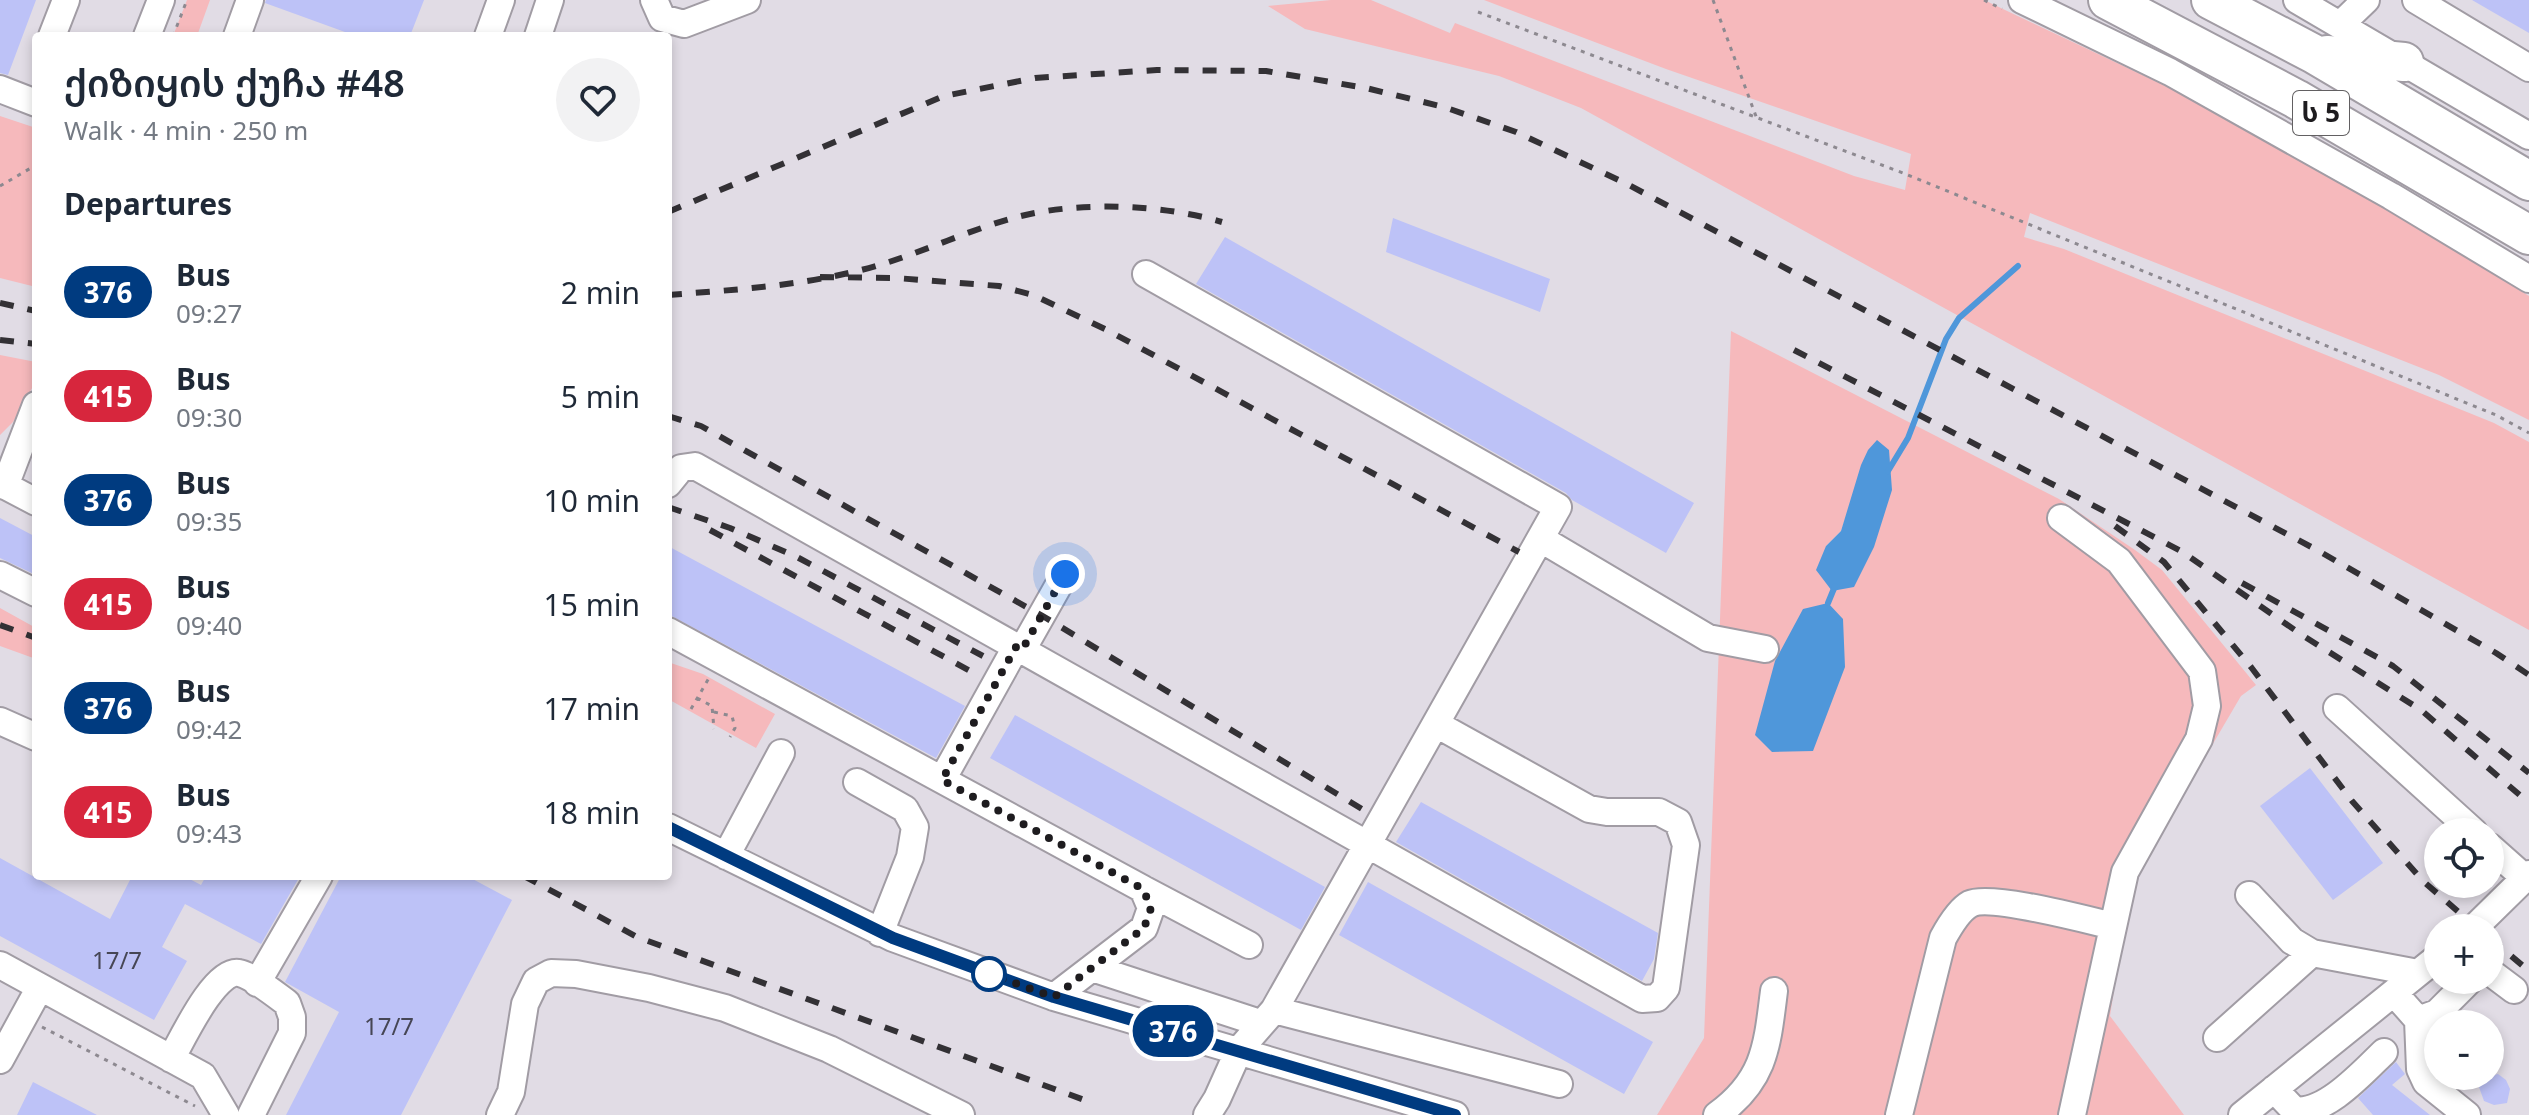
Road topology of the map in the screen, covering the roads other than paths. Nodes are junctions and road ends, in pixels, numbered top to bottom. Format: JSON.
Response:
{"nodes":[{"id":1,"x":66,"y":0,"type":"edge"},
{"id":2,"x":161,"y":0,"type":"edge"},
{"id":3,"x":250,"y":0,"type":"edge"},
{"id":4,"x":501,"y":0,"type":"edge"},
{"id":5,"x":550,"y":0,"type":"edge"},
{"id":6,"x":654,"y":0,"type":"edge"},
{"id":7,"x":747,"y":0,"type":"edge"},
{"id":8,"x":2022,"y":0,"type":"edge"},
{"id":9,"x":2108,"y":0,"type":"edge"},
{"id":10,"x":2211,"y":0,"type":"edge"},
{"id":11,"x":2297,"y":0,"type":"edge"},
{"id":12,"x":2366,"y":0,"type":"edge"},
{"id":13,"x":2416,"y":0,"type":"edge"},
{"id":14,"x":706,"y":8,"type":"edge"},
{"id":15,"x":2340,"y":25,"type":"junction"},
{"id":16,"x":54,"y":32,"type":"edge"},
{"id":17,"x":149,"y":32,"type":"edge"},
{"id":18,"x":238,"y":32,"type":"edge"},
{"id":19,"x":489,"y":32,"type":"edge"},
{"id":20,"x":539,"y":32,"type":"edge"},
{"id":21,"x":2314,"y":54,"type":"junction"},
{"id":22,"x":2404,"y":62,"type":"junction"},
{"id":23,"x":2529,"y":68,"type":"edge"},
{"id":24,"x":0,"y":89,"type":"edge"},
{"id":25,"x":32,"y":95,"type":"edge"},
{"id":26,"x":2529,"y":136,"type":"edge"},
{"id":27,"x":2529,"y":181,"type":"edge"},
{"id":28,"x":2529,"y":235,"type":"edge"},
{"id":29,"x":1146,"y":274,"type":"dead end"},
{"id":30,"x":2529,"y":279,"type":"edge"},
{"id":31,"x":32,"y":415,"type":"edge"},
{"id":32,"x":672,"y":479,"type":"edge"},
{"id":33,"x":3,"y":484,"type":"edge"},
{"id":34,"x":32,"y":500,"type":"edge"},
{"id":35,"x":2061,"y":518,"type":"dead end"},
{"id":36,"x":1541,"y":539,"type":"junction"},
{"id":37,"x":1065,"y":574,"type":"dead end"},
{"id":38,"x":0,"y":575,"type":"edge"},
{"id":39,"x":32,"y":591,"type":"edge"},
{"id":40,"x":672,"y":633,"type":"edge"},
{"id":41,"x":1019,"y":648,"type":"junction"},
{"id":42,"x":1765,"y":649,"type":"dead end"},
{"id":43,"x":2337,"y":708,"type":"dead end"},
{"id":44,"x":0,"y":721,"type":"edge"},
{"id":45,"x":1436,"y":724,"type":"junction"},
{"id":46,"x":32,"y":735,"type":"edge"},
{"id":47,"x":781,"y":753,"type":"dead end"},
{"id":48,"x":942,"y":780,"type":"junction"},
{"id":49,"x":857,"y":782,"type":"dead end"},
{"id":50,"x":2459,"y":818,"type":"edge"},
{"id":51,"x":672,"y":829,"type":"edge"},
{"id":52,"x":1367,"y":845,"type":"junction"},
{"id":53,"x":726,"y":856,"type":"junction"},
{"id":54,"x":2504,"y":858,"type":"edge"},
{"id":55,"x":2527,"y":876,"type":"edge"},
{"id":56,"x":317,"y":880,"type":"edge"},
{"id":57,"x":1143,"y":889,"type":"junction"},
{"id":58,"x":2249,"y":895,"type":"dead end"},
{"id":59,"x":2488,"y":914,"type":"edge"},
{"id":60,"x":2113,"y":926,"type":"junction"},
{"id":61,"x":880,"y":933,"type":"junction"},
{"id":62,"x":1249,"y":945,"type":"dead end"},
{"id":63,"x":2312,"y":953,"type":"junction"},
{"id":64,"x":0,"y":965,"type":"edge"},
{"id":65,"x":2424,"y":965,"type":"edge"},
{"id":66,"x":1092,"y":968,"type":"junction"},
{"id":67,"x":2424,"y":968,"type":"edge"},
{"id":68,"x":257,"y":983,"type":"junction"},
{"id":69,"x":2504,"y":983,"type":"edge"},
{"id":70,"x":40,"y":987,"type":"junction"},
{"id":71,"x":1774,"y":991,"type":"dead end"},
{"id":72,"x":2394,"y":993,"type":"junction"},
{"id":73,"x":2456,"y":994,"type":"edge"},
{"id":74,"x":1054,"y":997,"type":"junction"},
{"id":75,"x":2522,"y":997,"type":"edge"},
{"id":76,"x":1267,"y":1016,"type":"junction"},
{"id":77,"x":2418,"y":1020,"type":"junction"},
{"id":78,"x":2217,"y":1038,"type":"dead end"},
{"id":79,"x":1239,"y":1050,"type":"junction"},
{"id":80,"x":2384,"y":1052,"type":"dead end"},
{"id":81,"x":171,"y":1059,"type":"junction"},
{"id":82,"x":0,"y":1060,"type":"edge"},
{"id":83,"x":1559,"y":1084,"type":"dead end"},
{"id":84,"x":2274,"y":1089,"type":"junction"},
{"id":85,"x":214,"y":1112,"type":"edge"},
{"id":86,"x":251,"y":1115,"type":"edge"},
{"id":87,"x":500,"y":1115,"type":"edge"},
{"id":88,"x":961,"y":1115,"type":"edge"},
{"id":89,"x":1207,"y":1115,"type":"edge"},
{"id":90,"x":1455,"y":1115,"type":"edge"},
{"id":91,"x":1717,"y":1115,"type":"edge"},
{"id":92,"x":1899,"y":1115,"type":"edge"},
{"id":93,"x":2072,"y":1115,"type":"edge"},
{"id":94,"x":2242,"y":1115,"type":"edge"},
{"id":95,"x":2467,"y":1115,"type":"edge"}],
"edges":[{"from":1,"to":16,"type":"street"},
{"from":2,"to":17,"type":"street"},
{"from":3,"to":18,"type":"street"},
{"from":4,"to":19,"type":"street"},
{"from":5,"to":20,"type":"street"},
{"from":6,"to":14,"type":"street"},
{"from":7,"to":14,"type":"street"},
{"from":8,"to":30,"type":"street"},
{"from":9,"to":28,"type":"highway","number":"ს 5"},
{"from":10,"to":21,"type":"highway","number":"ს 5"},
{"from":11,"to":15,"type":"street"},
{"from":12,"to":15,"type":"street"},
{"from":13,"to":23,"type":"street"},
{"from":15,"to":22,"type":"street"},
{"from":21,"to":22,"type":"highway"},
{"from":21,"to":27,"type":"highway","number":"ს 5"},
{"from":22,"to":26,"type":"street"},
{"from":24,"to":25,"type":"street"},
{"from":29,"to":36,"type":"street"},
{"from":31,"to":33,"type":"street"},
{"from":32,"to":41,"type":"street"},
{"from":33,"to":34,"type":"street"},
{"from":35,"to":60,"type":"street"},
{"from":36,"to":42,"type":"street"},
{"from":36,"to":45,"type":"street"},
{"from":37,"to":41,"type":"street"},
{"from":38,"to":39,"type":"street"},
{"from":40,"to":48,"type":"street"},
{"from":41,"to":48,"type":"street"},
{"from":41,"to":52,"type":"street"},
{"from":43,"to":50,"type":"street"},
{"from":44,"to":46,"type":"street"},
{"from":45,"to":52,"type":"street"},
{"from":45,"to":52,"type":"street"},
{"from":47,"to":53,"type":"street"},
{"from":48,"to":57,"type":"street"},
{"from":49,"to":61,"type":"street"},
{"from":51,"to":53,"type":"street"},
{"from":52,"to":76,"type":"street"},
{"from":53,"to":61,"type":"street"},
{"from":54,"to":55,"type":"street"},
{"from":55,"to":59,"type":"street"},
{"from":56,"to":68,"type":"street"},
{"from":57,"to":62,"type":"street"},
{"from":57,"to":66,"type":"street"},
{"from":58,"to":63,"type":"street"},
{"from":60,"to":92,"type":"street"},
{"from":60,"to":93,"type":"street"},
{"from":61,"to":74,"type":"street"},
{"from":63,"to":65,"type":"street"},
{"from":63,"to":78,"type":"street"},
{"from":64,"to":70,"type":"street"},
{"from":66,"to":74,"type":"street"},
{"from":66,"to":76,"type":"street"},
{"from":67,"to":72,"type":"street"},
{"from":68,"to":81,"type":"street"},
{"from":68,"to":86,"type":"street"},
{"from":69,"to":75,"type":"street"},
{"from":70,"to":81,"type":"street"},
{"from":70,"to":82,"type":"street"},
{"from":71,"to":91,"type":"street"},
{"from":72,"to":77,"type":"street"},
{"from":72,"to":84,"type":"street"},
{"from":73,"to":77,"type":"street"},
{"from":74,"to":79,"type":"street"},
{"from":76,"to":79,"type":"street"},
{"from":76,"to":83,"type":"street"},
{"from":77,"to":95,"type":"street"},
{"from":79,"to":89,"type":"street"},
{"from":79,"to":90,"type":"street"},
{"from":80,"to":84,"type":"street"},
{"from":81,"to":85,"type":"street"},
{"from":84,"to":94,"type":"street"},
{"from":87,"to":88,"type":"street"}]}
